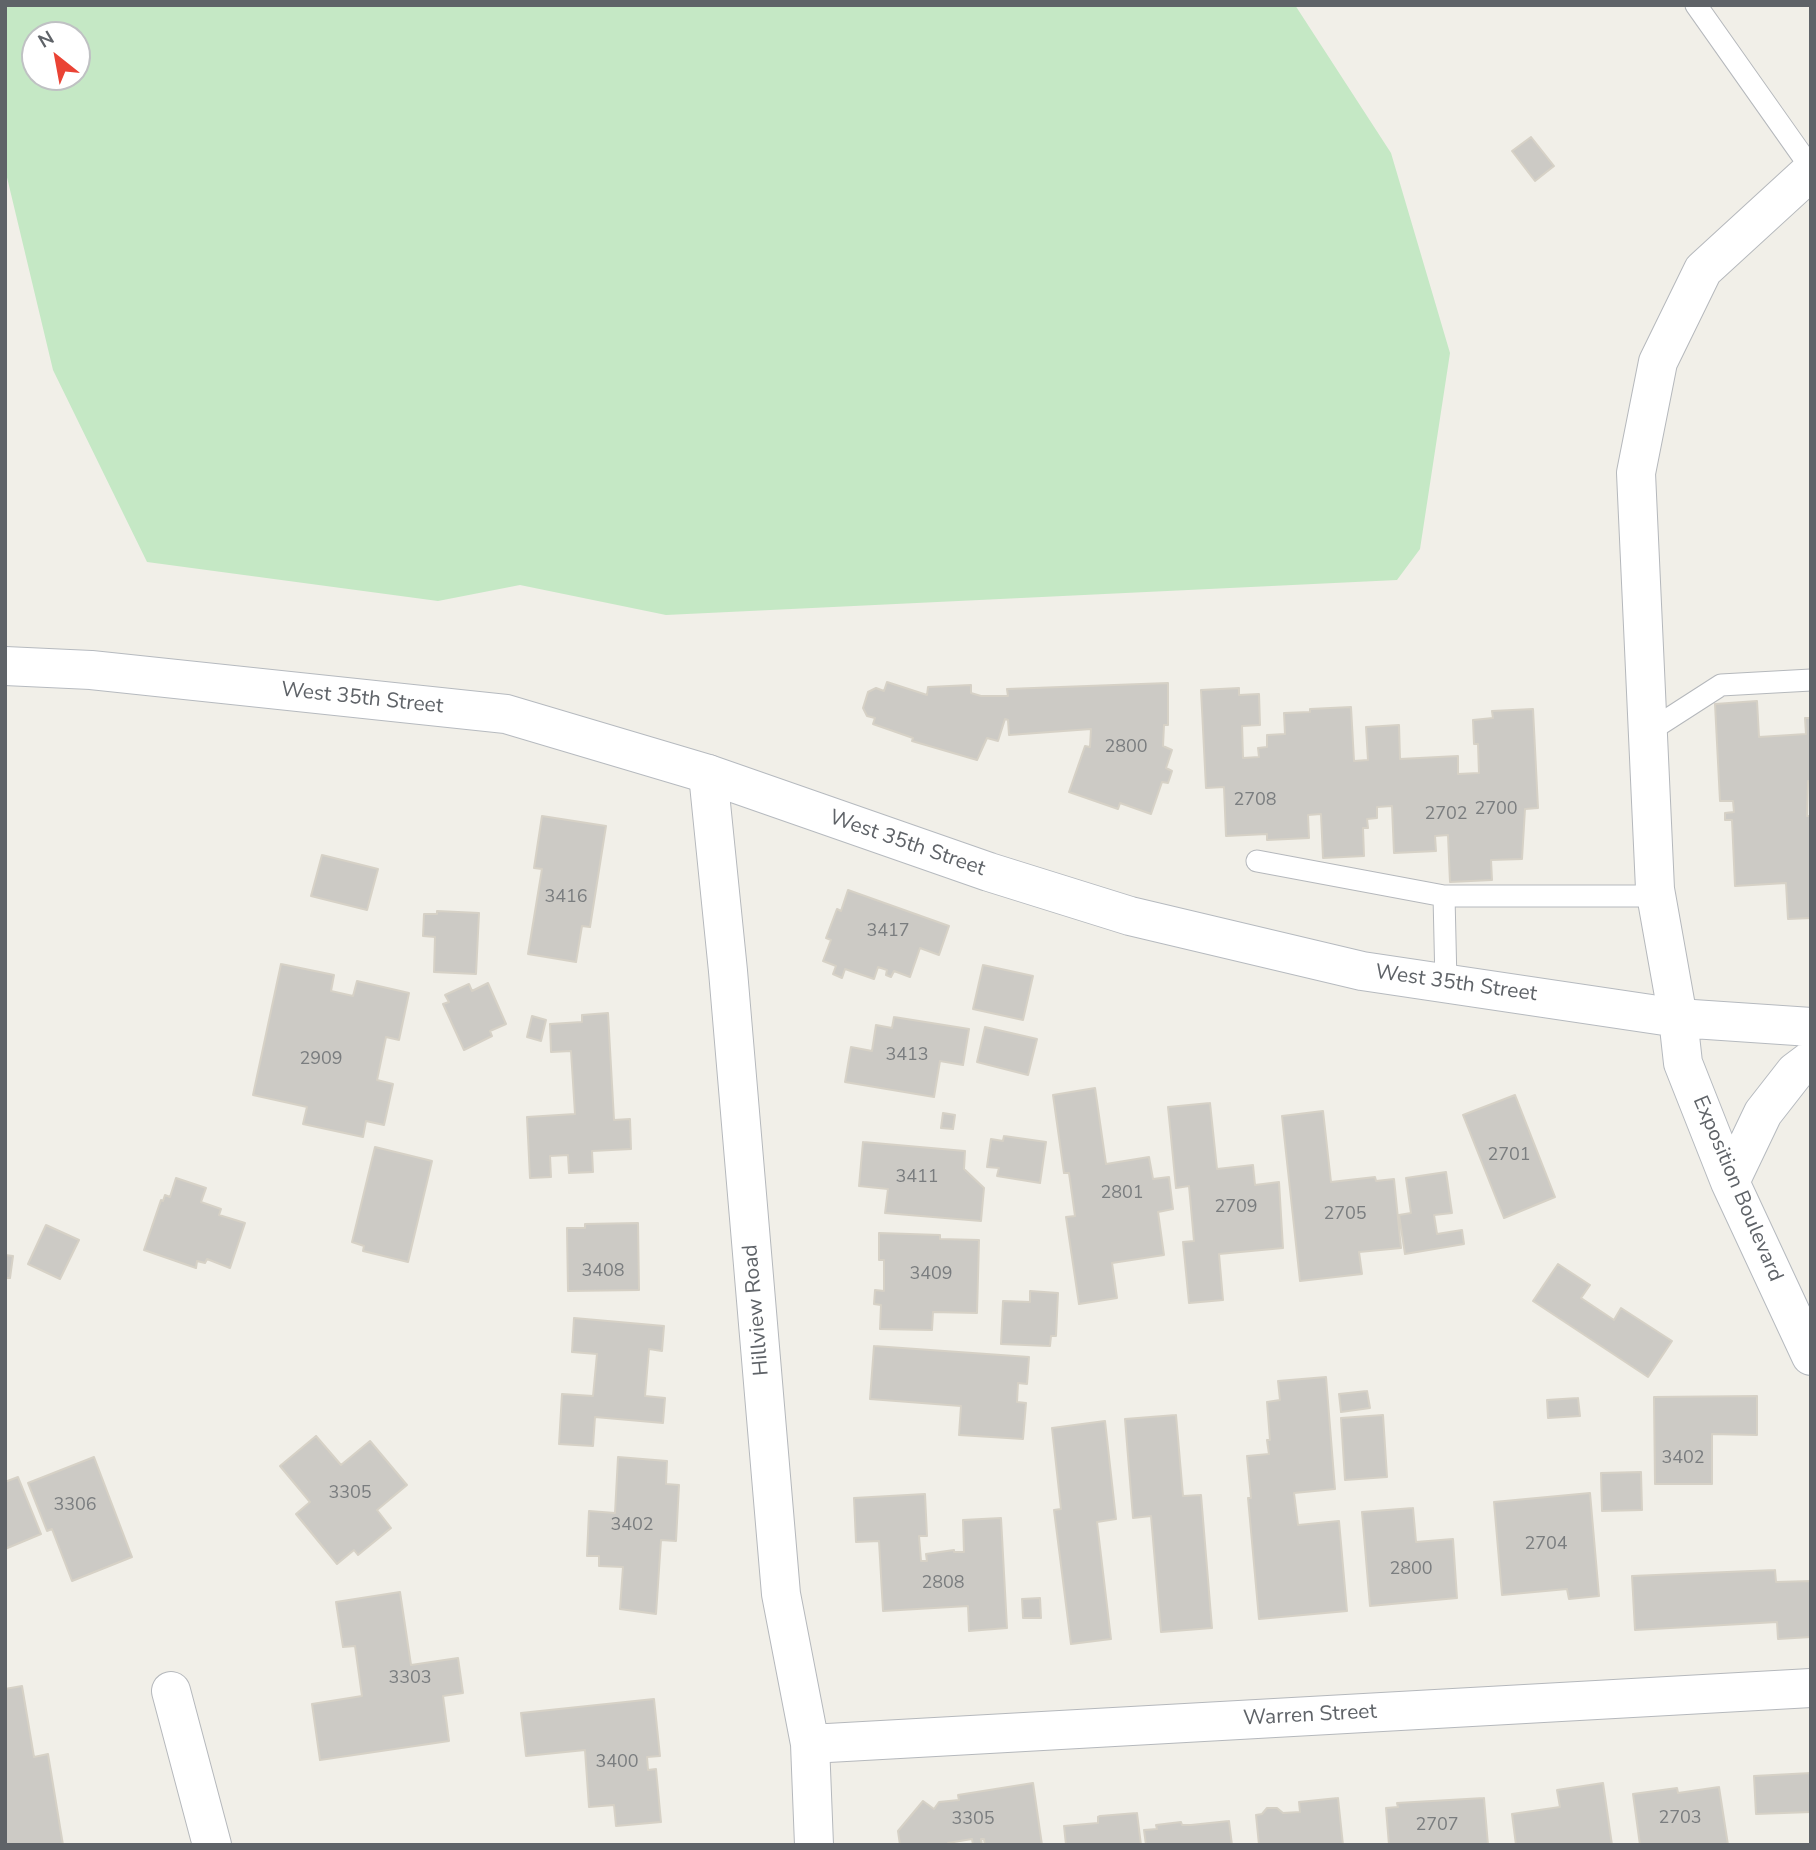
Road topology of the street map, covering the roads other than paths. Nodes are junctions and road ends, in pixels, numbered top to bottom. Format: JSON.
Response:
{"nodes":[{"id":1,"x":1696,"y":5,"type":"edge"},
{"id":2,"x":1811,"y":170,"type":"edge"},
{"id":3,"x":5,"y":666,"type":"edge"},
{"id":4,"x":1811,"y":680,"type":"edge"},
{"id":5,"x":1648,"y":732,"type":"junction"},
{"id":6,"x":708,"y":774,"type":"junction"},
{"id":7,"x":1257,"y":861,"type":"dead end"},
{"id":8,"x":1444,"y":896,"type":"junction"},
{"id":9,"x":1656,"y":896,"type":"junction"},
{"id":10,"x":1446,"y":983,"type":"junction"},
{"id":11,"x":1678,"y":1017,"type":"junction"},
{"id":12,"x":1811,"y":1027,"type":"edge"},
{"id":13,"x":1811,"y":1060,"type":"edge"},
{"id":14,"x":1730,"y":1182,"type":"junction"},
{"id":15,"x":1811,"y":1356,"type":"edge"},
{"id":16,"x":1811,"y":1688,"type":"edge"},
{"id":17,"x":171,"y":1691,"type":"dead end"},
{"id":18,"x":810,"y":1744,"type":"junction"},
{"id":19,"x":212,"y":1845,"type":"edge"},
{"id":20,"x":814,"y":1845,"type":"edge"}],
"edges":[{"from":1,"to":2,"type":"lane"},
{"from":2,"to":5,"type":"street","name":"Exposition Boulevard"},
{"from":3,"to":6,"type":"street","name":"West 35th Street"},
{"from":4,"to":5,"type":"lane"},
{"from":5,"to":9,"type":"street","name":"Exposition Boulevard"},
{"from":6,"to":10,"type":"street","name":"West 35th Street"},
{"from":6,"to":18,"type":"street","name":"Hillview Road"},
{"from":7,"to":8,"type":"lane"},
{"from":8,"to":9,"type":"lane"},
{"from":8,"to":10,"type":"lane"},
{"from":9,"to":11,"type":"street","name":"Exposition Boulevard"},
{"from":10,"to":11,"type":"street","name":"West 35th Street"},
{"from":11,"to":12,"type":"street","name":"West 35th Street"},
{"from":11,"to":14,"type":"street","name":"Exposition Boulevard"},
{"from":13,"to":14,"type":"street"},
{"from":14,"to":15,"type":"street","name":"Exposition Boulevard"},
{"from":16,"to":18,"type":"street","name":"Warren Street"},
{"from":17,"to":19,"type":"street"},
{"from":18,"to":20,"type":"street","name":"Hillview Road"}]}
